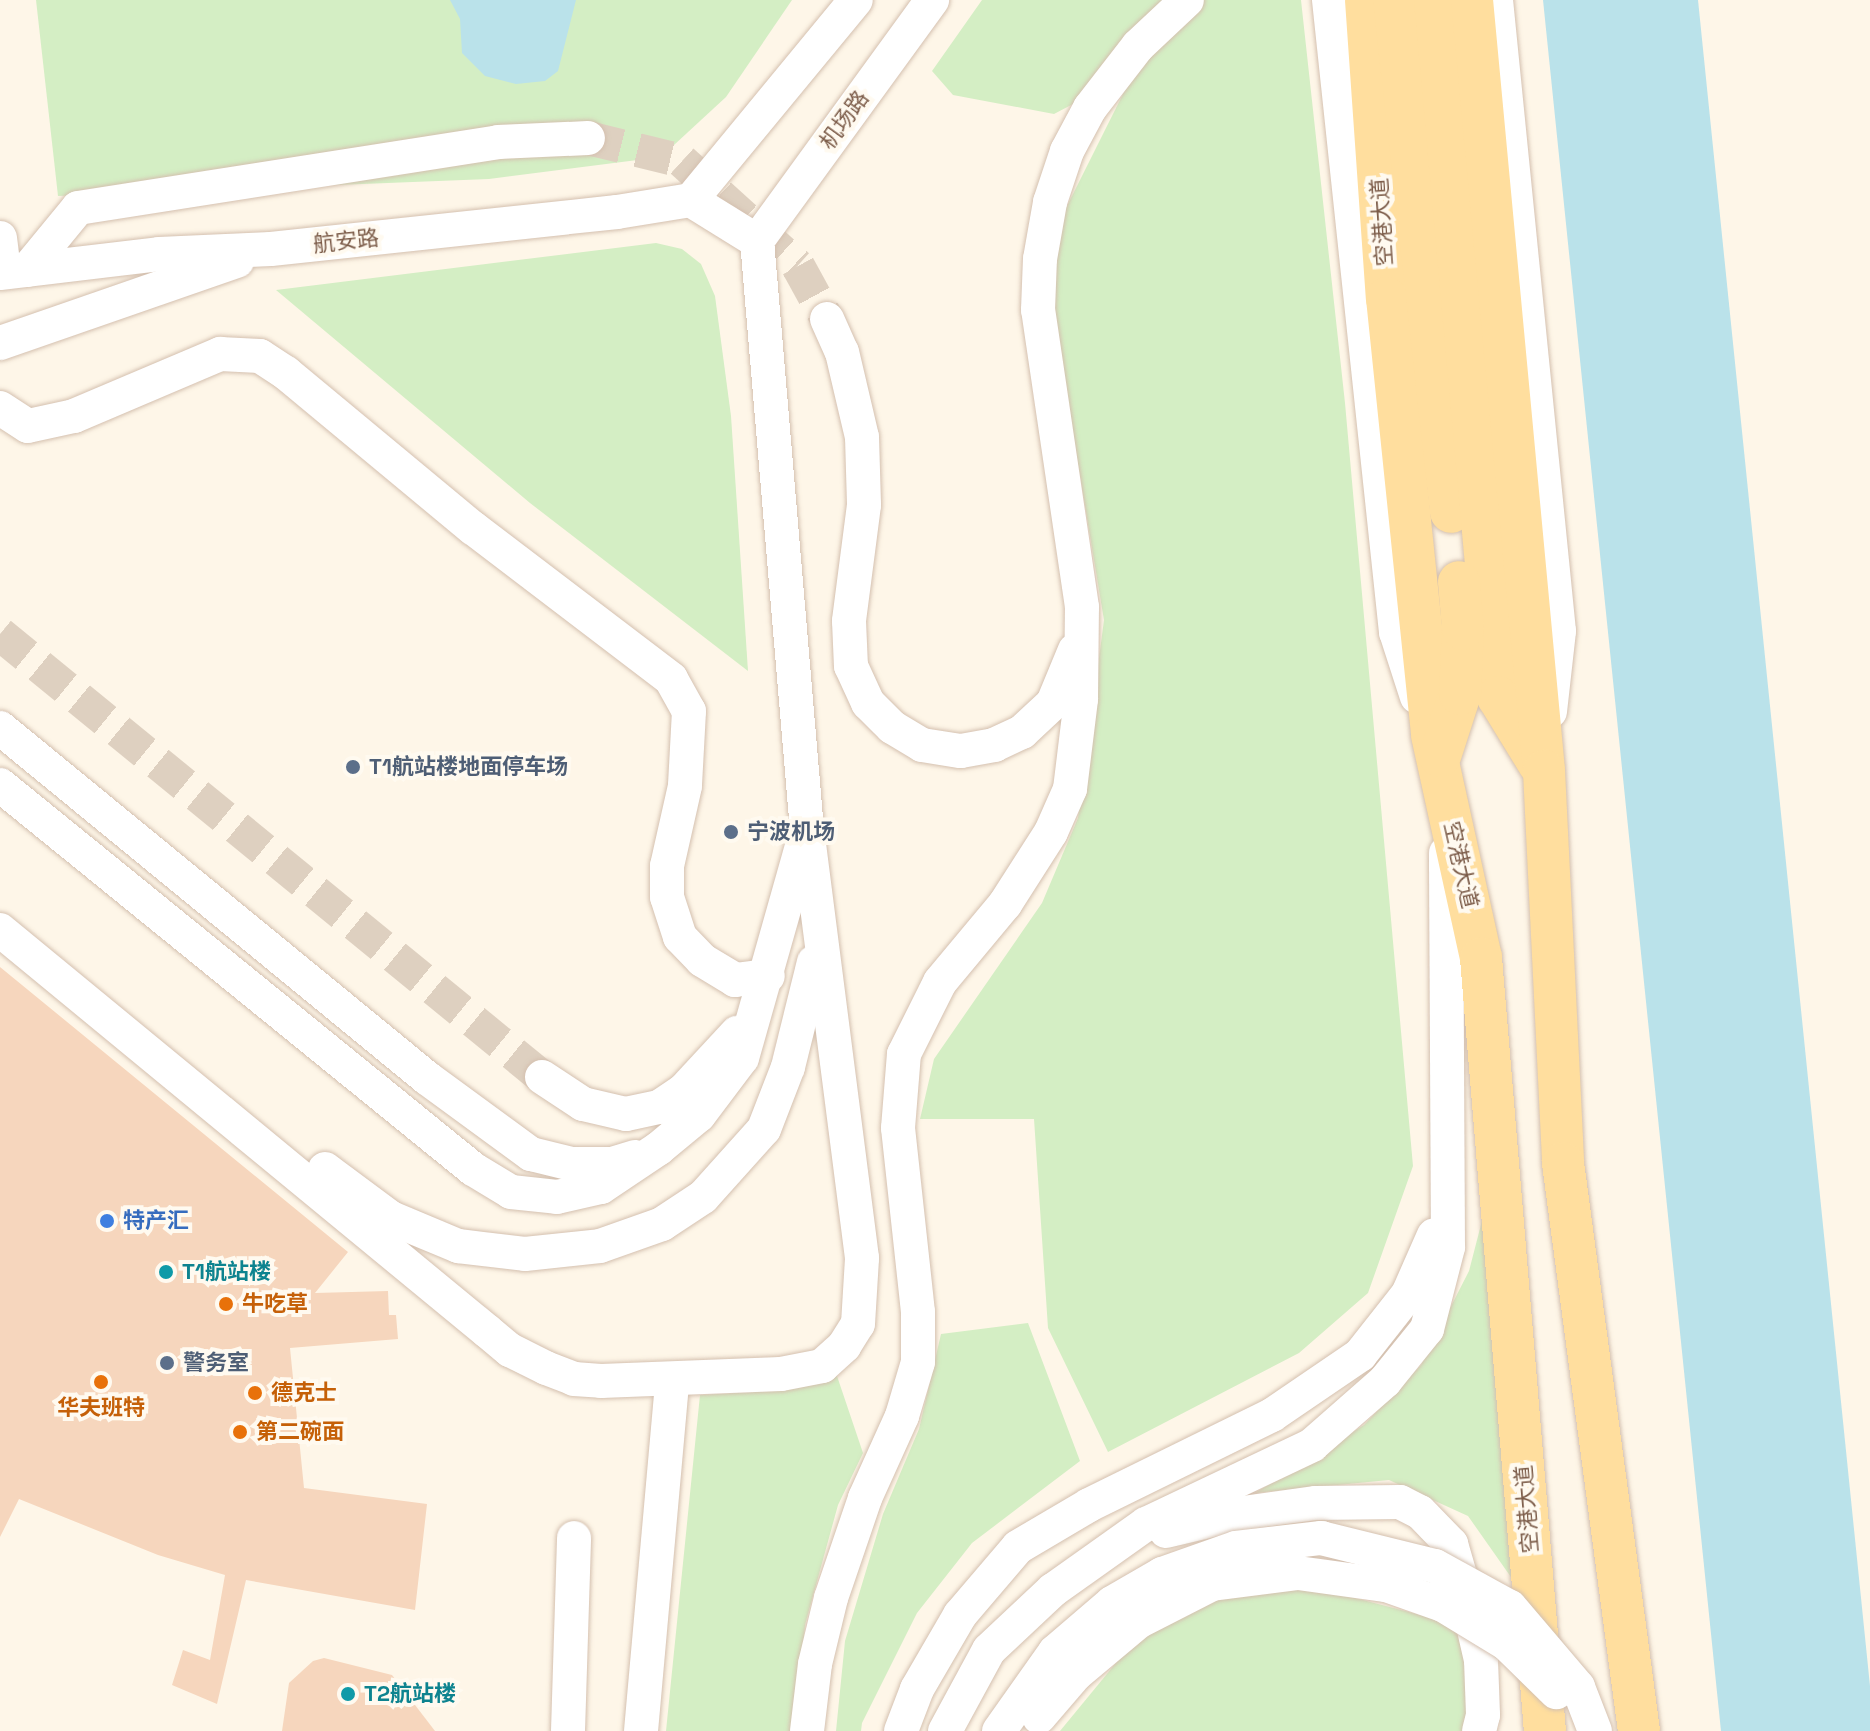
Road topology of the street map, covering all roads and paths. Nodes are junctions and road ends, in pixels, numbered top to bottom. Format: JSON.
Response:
{"nodes":[{"id":1,"x":856,"y":0,"type":"edge"},
{"id":2,"x":1187,"y":0,"type":"edge"},
{"id":3,"x":1329,"y":0,"type":"edge"},
{"id":4,"x":1366,"y":0,"type":"edge"},
{"id":5,"x":1394,"y":0,"type":"edge"},
{"id":6,"x":1435,"y":0,"type":"edge"},
{"id":7,"x":1472,"y":0,"type":"edge"},
{"id":8,"x":1496,"y":0,"type":"edge"},
{"id":9,"x":919,"y":8,"type":"edge"},
{"id":10,"x":588,"y":138,"type":"tunnel mouth"},
{"id":11,"x":691,"y":200,"type":"junction"},
{"id":12,"x":0,"y":238,"type":"edge"},
{"id":13,"x":757,"y":241,"type":"junction"},
{"id":14,"x":271,"y":249,"type":"junction"},
{"id":15,"x":10,"y":272,"type":"edge"},
{"id":16,"x":827,"y":319,"type":"tunnel mouth"},
{"id":17,"x":0,"y":343,"type":"edge"},
{"id":18,"x":14,"y":417,"type":"edge"},
{"id":19,"x":1081,"y":635,"type":"junction"},
{"id":20,"x":0,"y":728,"type":"edge"},
{"id":21,"x":1544,"y":771,"type":"junction"},
{"id":22,"x":1442,"y":780,"type":"junction"},
{"id":23,"x":0,"y":785,"type":"edge"},
{"id":24,"x":807,"y":830,"type":"junction"},
{"id":25,"x":0,"y":909,"type":"edge"},
{"id":26,"x":0,"y":930,"type":"edge"},
{"id":27,"x":819,"y":942,"type":"junction"},
{"id":28,"x":768,"y":976,"type":"junction"},
{"id":29,"x":756,"y":1012,"type":"junction"},
{"id":30,"x":542,"y":1077,"type":"tunnel mouth"},
{"id":31,"x":658,"y":1149,"type":"junction"},
{"id":32,"x":1449,"y":1202,"type":"junction"},
{"id":33,"x":672,"y":1381,"type":"junction"},
{"id":34,"x":574,"y":1538,"type":"dead end"},
{"id":35,"x":1035,"y":1724,"type":"edge"},
{"id":36,"x":568,"y":1731,"type":"edge"},
{"id":37,"x":641,"y":1731,"type":"edge"},
{"id":38,"x":807,"y":1731,"type":"edge"},
{"id":39,"x":901,"y":1731,"type":"edge"},
{"id":40,"x":945,"y":1731,"type":"edge"},
{"id":41,"x":968,"y":1731,"type":"edge"},
{"id":42,"x":999,"y":1731,"type":"edge"},
{"id":43,"x":1479,"y":1731,"type":"edge"},
{"id":44,"x":1545,"y":1731,"type":"edge"},
{"id":45,"x":1582,"y":1731,"type":"edge"},
{"id":46,"x":1595,"y":1731,"type":"edge"},
{"id":47,"x":1639,"y":1731,"type":"edge"}],
"edges":[{"from":1,"to":11,"type":"street"},
{"from":2,"to":19,"type":"street"},
{"from":3,"to":22,"type":"street"},
{"from":4,"to":22,"type":"main road","name":"空港大道"},
{"from":5,"to":22,"type":"main road"},
{"from":6,"to":21,"type":"main road"},
{"from":7,"to":21,"type":"main road"},
{"from":8,"to":21,"type":"street"},
{"from":9,"to":13,"type":"street","name":"机场路"},
{"from":10,"to":15,"type":"street"},
{"from":11,"to":13,"type":"street"},
{"from":11,"to":14,"type":"street","name":"航安路"},
{"from":12,"to":15,"type":"street"},
{"from":13,"to":24,"type":"street"},
{"from":14,"to":15,"type":"street","name":"航安路"},
{"from":14,"to":17,"type":"street"},
{"from":16,"to":19,"type":"street"},
{"from":18,"to":28,"type":"street"},
{"from":19,"to":38,"type":"street"},
{"from":20,"to":31,"type":"street"},
{"from":21,"to":47,"type":"main road"},
{"from":22,"to":32,"type":"street"},
{"from":22,"to":44,"type":"main road","name":"空港大道"},
{"from":23,"to":31,"type":"street"},
{"from":24,"to":27,"type":"street"},
{"from":24,"to":28,"type":"street"},
{"from":25,"to":27,"type":"street"},
{"from":26,"to":33,"type":"street"},
{"from":27,"to":33,"type":"street"},
{"from":28,"to":29,"type":"street"},
{"from":29,"to":30,"type":"street"},
{"from":29,"to":31,"type":"street"},
{"from":32,"to":39,"type":"street"},
{"from":32,"to":40,"type":"street"},
{"from":33,"to":37,"type":"street"},
{"from":34,"to":36,"type":"street"},
{"from":35,"to":45,"type":"street","bridge":true},
{"from":41,"to":43,"type":"street"},
{"from":42,"to":46,"type":"street","bridge":true}]}
